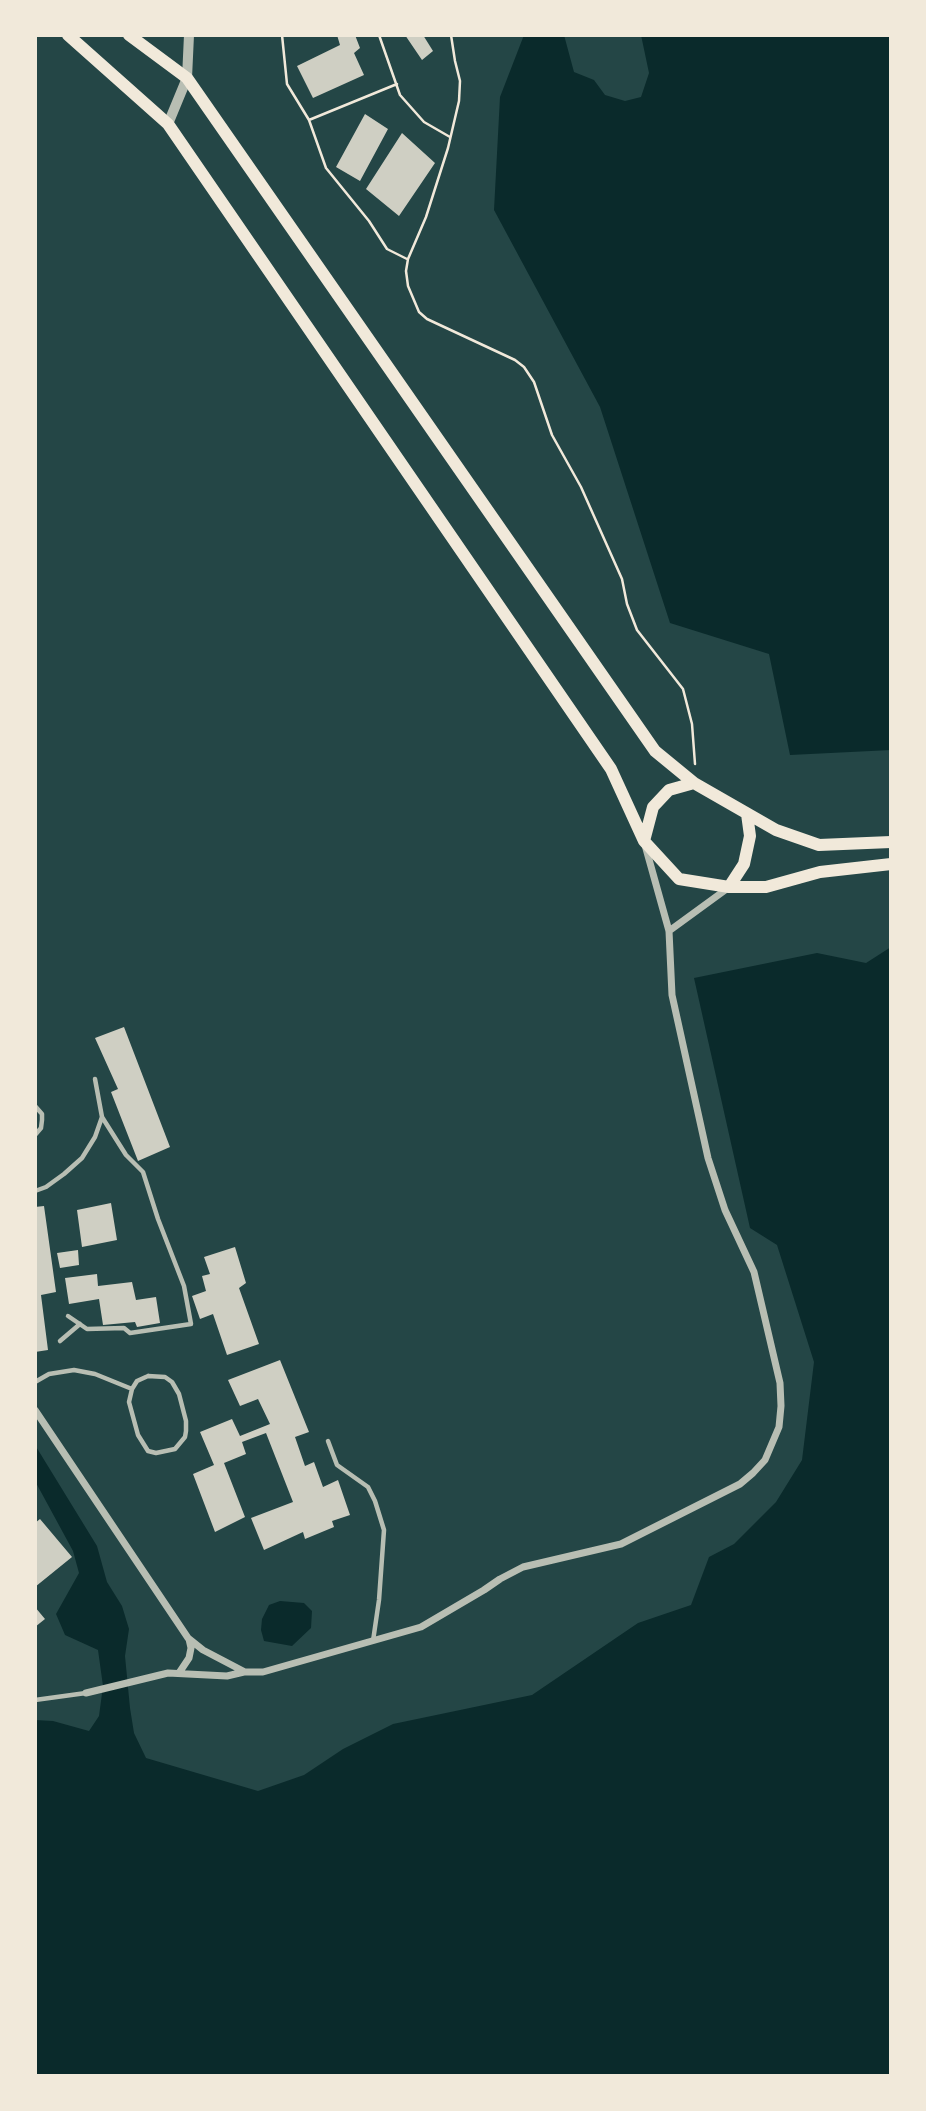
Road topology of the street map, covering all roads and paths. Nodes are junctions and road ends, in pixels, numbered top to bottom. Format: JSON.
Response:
{"nodes":[{"id":1,"x":68,"y":35,"type":"edge"},
{"id":2,"x":129,"y":35,"type":"edge"},
{"id":3,"x":189,"y":35,"type":"edge"},
{"id":4,"x":282,"y":35,"type":"edge"},
{"id":5,"x":379,"y":35,"type":"edge"},
{"id":6,"x":451,"y":35,"type":"edge"},
{"id":7,"x":187,"y":78,"type":"junction"},
{"id":8,"x":397,"y":84,"type":"junction"},
{"id":9,"x":309,"y":120,"type":"junction"},
{"id":10,"x":168,"y":124,"type":"junction"},
{"id":11,"x":451,"y":137,"type":"junction"},
{"id":12,"x":408,"y":259,"type":"junction"},
{"id":13,"x":698,"y":786,"type":"junction"},
{"id":14,"x":747,"y":814,"type":"junction"},
{"id":15,"x":644,"y":841,"type":"junction"},
{"id":16,"x":891,"y":842,"type":"edge"},
{"id":17,"x":891,"y":864,"type":"edge"},
{"id":18,"x":729,"y":887,"type":"junction"},
{"id":19,"x":669,"y":931,"type":"junction"},
{"id":20,"x":95,"y":1079,"type":"dead end"},
{"id":21,"x":35,"y":1106,"type":"edge"},
{"id":22,"x":102,"y":1116,"type":"junction"},
{"id":23,"x":35,"y":1135,"type":"edge"},
{"id":24,"x":35,"y":1191,"type":"edge"},
{"id":25,"x":68,"y":1316,"type":"dead end"},
{"id":26,"x":80,"y":1324,"type":"junction"},
{"id":27,"x":60,"y":1341,"type":"dead end"},
{"id":28,"x":35,"y":1382,"type":"edge"},
{"id":29,"x":132,"y":1390,"type":"junction"},
{"id":30,"x":35,"y":1410,"type":"edge"},
{"id":31,"x":328,"y":1441,"type":"dead end"},
{"id":32,"x":188,"y":1638,"type":"junction"},
{"id":33,"x":373,"y":1641,"type":"junction"},
{"id":34,"x":245,"y":1672,"type":"junction"},
{"id":35,"x":179,"y":1673,"type":"junction"},
{"id":36,"x":86,"y":1693,"type":"joint"},
{"id":37,"x":35,"y":1700,"type":"edge"}],
"edges":[{"from":1,"to":10,"type":"main road"},
{"from":2,"to":7,"type":"main road"},
{"from":3,"to":7,"type":"street"},
{"from":4,"to":9,"type":"path"},
{"from":5,"to":8,"type":"path"},
{"from":6,"to":11,"type":"path"},
{"from":7,"to":10,"type":"street"},
{"from":7,"to":13,"type":"main road"},
{"from":8,"to":9,"type":"path"},
{"from":8,"to":11,"type":"path"},
{"from":9,"to":12,"type":"path"},
{"from":10,"to":15,"type":"main road"},
{"from":11,"to":12,"type":"path"},
{"from":12,"to":13,"type":"path"},
{"from":13,"to":14,"type":"main road"},
{"from":13,"to":15,"type":"main road"},
{"from":14,"to":16,"type":"main road"},
{"from":14,"to":18,"type":"main road"},
{"from":15,"to":18,"type":"main road"},
{"from":15,"to":19,"type":"street"},
{"from":17,"to":18,"type":"main road"},
{"from":18,"to":19,"type":"street"},
{"from":19,"to":33,"type":"street"},
{"from":20,"to":22,"type":"lane"},
{"from":21,"to":23,"type":"lane"},
{"from":22,"to":24,"type":"lane"},
{"from":22,"to":26,"type":"lane"},
{"from":25,"to":26,"type":"lane"},
{"from":26,"to":27,"type":"lane"},
{"from":28,"to":29,"type":"lane"},
{"from":29,"to":29,"type":"lane"},
{"from":30,"to":32,"type":"street"},
{"from":31,"to":33,"type":"lane"},
{"from":32,"to":34,"type":"street"},
{"from":32,"to":35,"type":"street"},
{"from":33,"to":34,"type":"street"},
{"from":34,"to":35,"type":"street"},
{"from":35,"to":36,"type":"street"},
{"from":36,"to":37,"type":"lane"}]}
